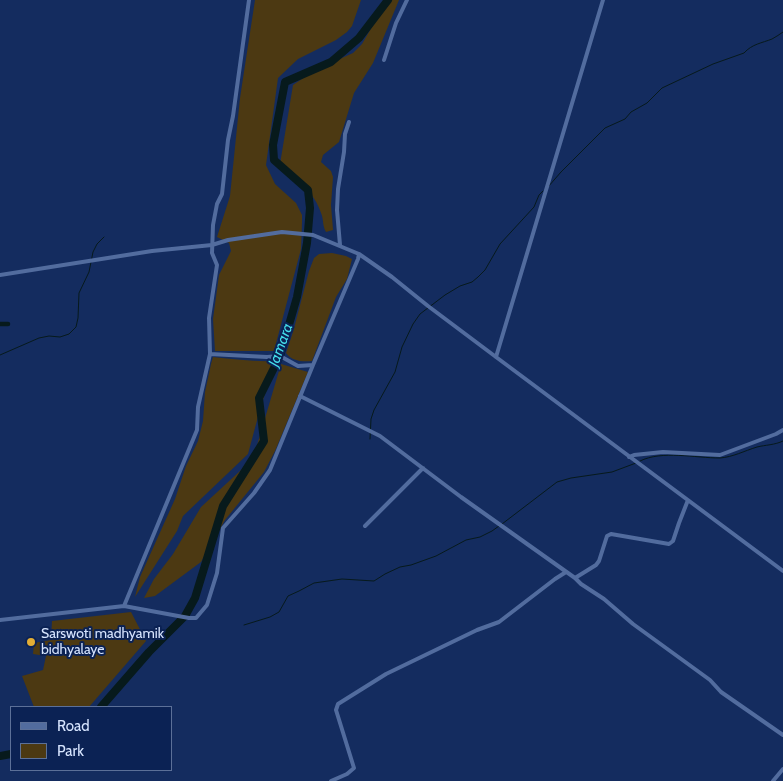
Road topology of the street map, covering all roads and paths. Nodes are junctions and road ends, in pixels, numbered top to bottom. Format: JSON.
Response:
{"nodes":[{"id":1,"x":248,"y":0,"type":"edge"},
{"id":2,"x":407,"y":0,"type":"edge"},
{"id":3,"x":603,"y":0,"type":"edge"},
{"id":4,"x":384,"y":60,"type":"dead end"},
{"id":5,"x":349,"y":122,"type":"dead end"},
{"id":6,"x":212,"y":245,"type":"junction"},
{"id":7,"x":340,"y":245,"type":"junction"},
{"id":8,"x":359,"y":254,"type":"junction"},
{"id":9,"x":0,"y":275,"type":"edge"},
{"id":10,"x":210,"y":354,"type":"junction"},
{"id":11,"x":496,"y":357,"type":"junction"},
{"id":12,"x":313,"y":365,"type":"junction"},
{"id":13,"x":300,"y":396,"type":"junction"},
{"id":14,"x":783,"y":430,"type":"edge"},
{"id":15,"x":629,"y":457,"type":"junction"},
{"id":16,"x":423,"y":468,"type":"junction"},
{"id":17,"x":688,"y":500,"type":"junction"},
{"id":18,"x":365,"y":526,"type":"dead end"},
{"id":19,"x":783,"y":571,"type":"edge"},
{"id":20,"x":566,"y":572,"type":"junction"},
{"id":21,"x":576,"y":578,"type":"junction"},
{"id":22,"x":124,"y":606,"type":"junction"},
{"id":23,"x":0,"y":620,"type":"edge"},
{"id":24,"x":783,"y":735,"type":"edge"},
{"id":25,"x":783,"y":769,"type":"edge"},
{"id":26,"x":331,"y":781,"type":"edge"},
{"id":27,"x":773,"y":781,"type":"edge"}],
"edges":[{"from":1,"to":6,"type":"street"},
{"from":2,"to":4,"type":"street"},
{"from":3,"to":11,"type":"street"},
{"from":5,"to":7,"type":"street"},
{"from":6,"to":7,"type":"street"},
{"from":6,"to":9,"type":"street"},
{"from":6,"to":10,"type":"street"},
{"from":7,"to":8,"type":"street"},
{"from":8,"to":11,"type":"street"},
{"from":8,"to":12,"type":"street"},
{"from":10,"to":12,"type":"street"},
{"from":10,"to":22,"type":"street"},
{"from":11,"to":15,"type":"street"},
{"from":12,"to":13,"type":"street"},
{"from":13,"to":16,"type":"street"},
{"from":13,"to":22,"type":"street"},
{"from":14,"to":15,"type":"street"},
{"from":15,"to":17,"type":"street"},
{"from":16,"to":18,"type":"street"},
{"from":16,"to":20,"type":"street"},
{"from":17,"to":19,"type":"street"},
{"from":17,"to":21,"type":"street"},
{"from":20,"to":21,"type":"street"},
{"from":20,"to":26,"type":"street"},
{"from":21,"to":24,"type":"street"},
{"from":22,"to":23,"type":"street"},
{"from":25,"to":27,"type":"street"}]}
